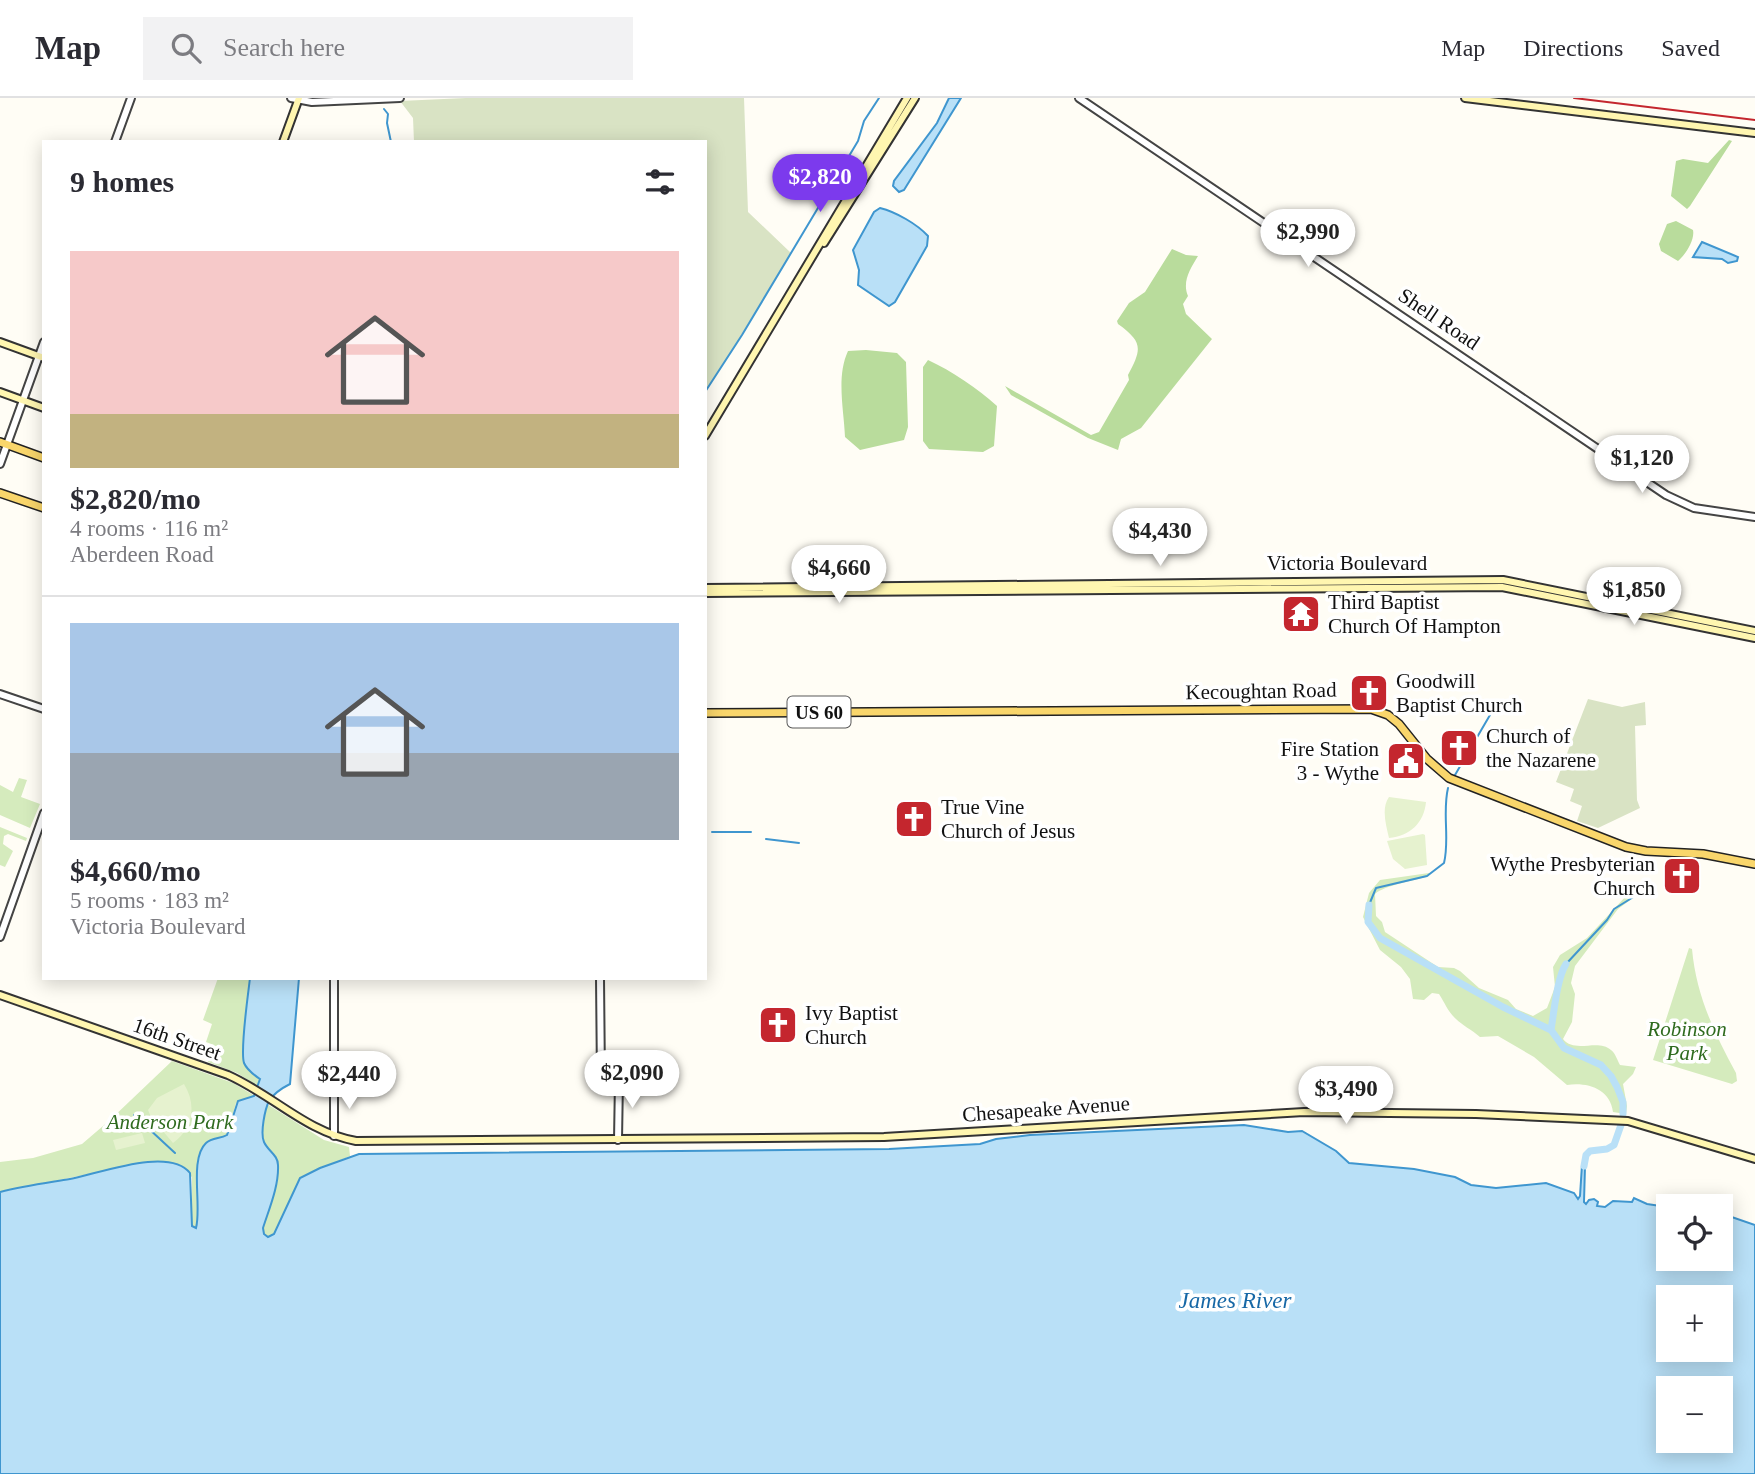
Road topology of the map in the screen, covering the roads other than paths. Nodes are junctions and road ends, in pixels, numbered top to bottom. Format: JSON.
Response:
{"nodes":[{"id":1,"x":131,"y":98,"type":"edge"},
{"id":2,"x":400,"y":98,"type":"edge"},
{"id":3,"x":907,"y":98,"type":"edge"},
{"id":4,"x":915,"y":98,"type":"edge"},
{"id":5,"x":1079,"y":98,"type":"edge"},
{"id":6,"x":1465,"y":98,"type":"edge"},
{"id":7,"x":296,"y":99,"type":"edge"},
{"id":8,"x":1755,"y":133,"type":"edge"},
{"id":9,"x":116,"y":140,"type":"edge"},
{"id":10,"x":284,"y":140,"type":"edge"},
{"id":11,"x":808,"y":264,"type":"junction"},
{"id":12,"x":0,"y":342,"type":"edge"},
{"id":13,"x":41,"y":357,"type":"edge"},
{"id":14,"x":0,"y":392,"type":"edge"},
{"id":15,"x":23,"y":400,"type":"junction"},
{"id":16,"x":42,"y":407,"type":"edge"},
{"id":17,"x":707,"y":433,"type":"edge"},
{"id":18,"x":4,"y":443,"type":"edge"},
{"id":19,"x":42,"y":457,"type":"edge"},
{"id":20,"x":0,"y":464,"type":"edge"},
{"id":21,"x":0,"y":492,"type":"edge"},
{"id":22,"x":42,"y":507,"type":"edge"},
{"id":23,"x":1755,"y":517,"type":"edge"},
{"id":24,"x":808,"y":590,"type":"junction"},
{"id":25,"x":707,"y":591,"type":"edge"},
{"id":26,"x":1755,"y":631,"type":"edge"},
{"id":27,"x":1755,"y":638,"type":"edge"},
{"id":28,"x":0,"y":694,"type":"edge"},
{"id":29,"x":42,"y":708,"type":"edge"},
{"id":30,"x":707,"y":713,"type":"edge"},
{"id":31,"x":42,"y":819,"type":"edge"},
{"id":32,"x":1755,"y":864,"type":"edge"},
{"id":33,"x":0,"y":937,"type":"edge"},
{"id":34,"x":334,"y":980,"type":"edge"},
{"id":35,"x":600,"y":980,"type":"edge"},
{"id":36,"x":0,"y":995,"type":"edge"},
{"id":37,"x":334,"y":1136,"type":"junction"},
{"id":38,"x":618,"y":1140,"type":"junction"},
{"id":39,"x":1755,"y":1159,"type":"edge"}],
"edges":[{"from":1,"to":9,"type":"street"},
{"from":2,"to":7,"type":"street"},
{"from":3,"to":11,"type":"main road"},
{"from":4,"to":11,"type":"main road"},
{"from":5,"to":23,"type":"street","name":"Shell Road"},
{"from":6,"to":8,"type":"main road"},
{"from":7,"to":10,"type":"main road"},
{"from":11,"to":17,"type":"main road"},
{"from":12,"to":13,"type":"main road"},
{"from":13,"to":15,"type":"street"},
{"from":14,"to":15,"type":"main road"},
{"from":15,"to":16,"type":"main road"},
{"from":15,"to":18,"type":"street"},
{"from":18,"to":19,"type":"main road"},
{"from":18,"to":20,"type":"street"},
{"from":21,"to":22,"type":"main road"},
{"from":24,"to":25,"type":"main road"},
{"from":24,"to":26,"type":"main road","name":"Victoria Boulevard"},
{"from":24,"to":27,"type":"main road","name":"Victoria Boulevard"},
{"from":28,"to":29,"type":"street"},
{"from":30,"to":32,"type":"main road","name":"Kecoughtan Road","number":"US 60"},
{"from":31,"to":33,"type":"street"},
{"from":34,"to":37,"type":"street"},
{"from":35,"to":38,"type":"street"},
{"from":36,"to":37,"type":"main road","name":"16th Street"},
{"from":37,"to":38,"type":"main road","name":"Chesapeake Avenue"},
{"from":38,"to":39,"type":"main road","name":"Chesapeake Avenue"}]}
